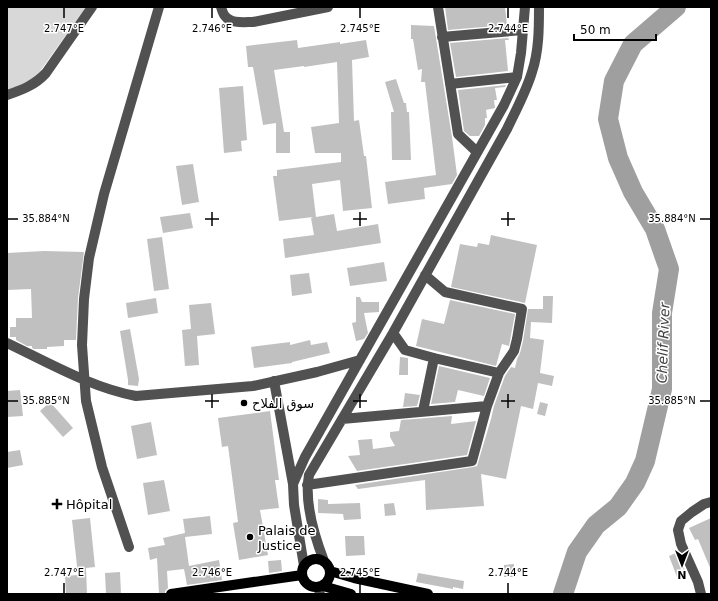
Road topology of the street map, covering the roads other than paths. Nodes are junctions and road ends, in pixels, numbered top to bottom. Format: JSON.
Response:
{"nodes":[{"id":1,"x":92,"y":7,"type":"edge"},
{"id":2,"x":159,"y":7,"type":"edge"},
{"id":3,"x":221,"y":7,"type":"edge"},
{"id":4,"x":328,"y":7,"type":"edge"},
{"id":5,"x":438,"y":7,"type":"edge"},
{"id":6,"x":525,"y":7,"type":"edge"},
{"id":7,"x":540,"y":7,"type":"edge"},
{"id":8,"x":523,"y":30,"type":"junction"},
{"id":9,"x":442,"y":37,"type":"junction"},
{"id":10,"x":517,"y":77,"type":"junction"},
{"id":11,"x":450,"y":84,"type":"junction"},
{"id":12,"x":7,"y":95,"type":"edge"},
{"id":13,"x":478,"y":152,"type":"junction"},
{"id":14,"x":425,"y":275,"type":"junction"},
{"id":15,"x":392,"y":333,"type":"junction"},
{"id":16,"x":7,"y":344,"type":"edge"},
{"id":17,"x":434,"y":358,"type":"junction"},
{"id":18,"x":360,"y":360,"type":"junction"},
{"id":19,"x":499,"y":373,"type":"junction"},
{"id":20,"x":84,"y":379,"type":"junction"},
{"id":21,"x":274,"y":381,"type":"junction"},
{"id":22,"x":487,"y":406,"type":"junction"},
{"id":23,"x":423,"y":411,"type":"junction"},
{"id":24,"x":342,"y":419,"type":"junction"},
{"id":25,"x":293,"y":484,"type":"junction"},
{"id":26,"x":307,"y":486,"type":"junction"},
{"id":27,"x":711,"y":502,"type":"edge"},
{"id":28,"x":129,"y":547,"type":"dead end"},
{"id":29,"x":324,"y":561,"type":"junction"},
{"id":30,"x":303,"y":570,"type":"junction"},
{"id":31,"x":330,"y":571,"type":"junction"},
{"id":32,"x":320,"y":589,"type":"edge"},
{"id":33,"x":172,"y":594,"type":"edge"},
{"id":34,"x":351,"y":594,"type":"edge"},
{"id":35,"x":428,"y":594,"type":"edge"},
{"id":36,"x":701,"y":594,"type":"edge"}],
"edges":[{"from":1,"to":12,"type":"street"},
{"from":2,"to":20,"type":"street"},
{"from":3,"to":4,"type":"street"},
{"from":5,"to":9,"type":"street"},
{"from":6,"to":8,"type":"street"},
{"from":7,"to":14,"type":"street"},
{"from":8,"to":9,"type":"street"},
{"from":8,"to":10,"type":"street"},
{"from":9,"to":11,"type":"street"},
{"from":10,"to":11,"type":"street"},
{"from":10,"to":13,"type":"street"},
{"from":11,"to":13,"type":"street"},
{"from":13,"to":18,"type":"street"},
{"from":14,"to":15,"type":"street"},
{"from":14,"to":19,"type":"street"},
{"from":15,"to":17,"type":"street"},
{"from":15,"to":24,"type":"street"},
{"from":16,"to":20,"type":"street"},
{"from":17,"to":19,"type":"street"},
{"from":17,"to":23,"type":"street"},
{"from":18,"to":21,"type":"street"},
{"from":18,"to":25,"type":"street"},
{"from":19,"to":22,"type":"street"},
{"from":20,"to":21,"type":"street"},
{"from":20,"to":28,"type":"street"},
{"from":21,"to":25,"type":"street"},
{"from":22,"to":23,"type":"street"},
{"from":22,"to":26,"type":"street"},
{"from":23,"to":24,"type":"street"},
{"from":24,"to":26,"type":"street"},
{"from":25,"to":30,"type":"street"},
{"from":26,"to":29,"type":"street"},
{"from":27,"to":36,"type":"street"},
{"from":29,"to":30,"type":"main road"},
{"from":29,"to":31,"type":"main road"},
{"from":30,"to":32,"type":"main road"},
{"from":30,"to":33,"type":"main road"},
{"from":31,"to":32,"type":"main road"},
{"from":31,"to":35,"type":"main road"},
{"from":32,"to":34,"type":"main road"}]}
